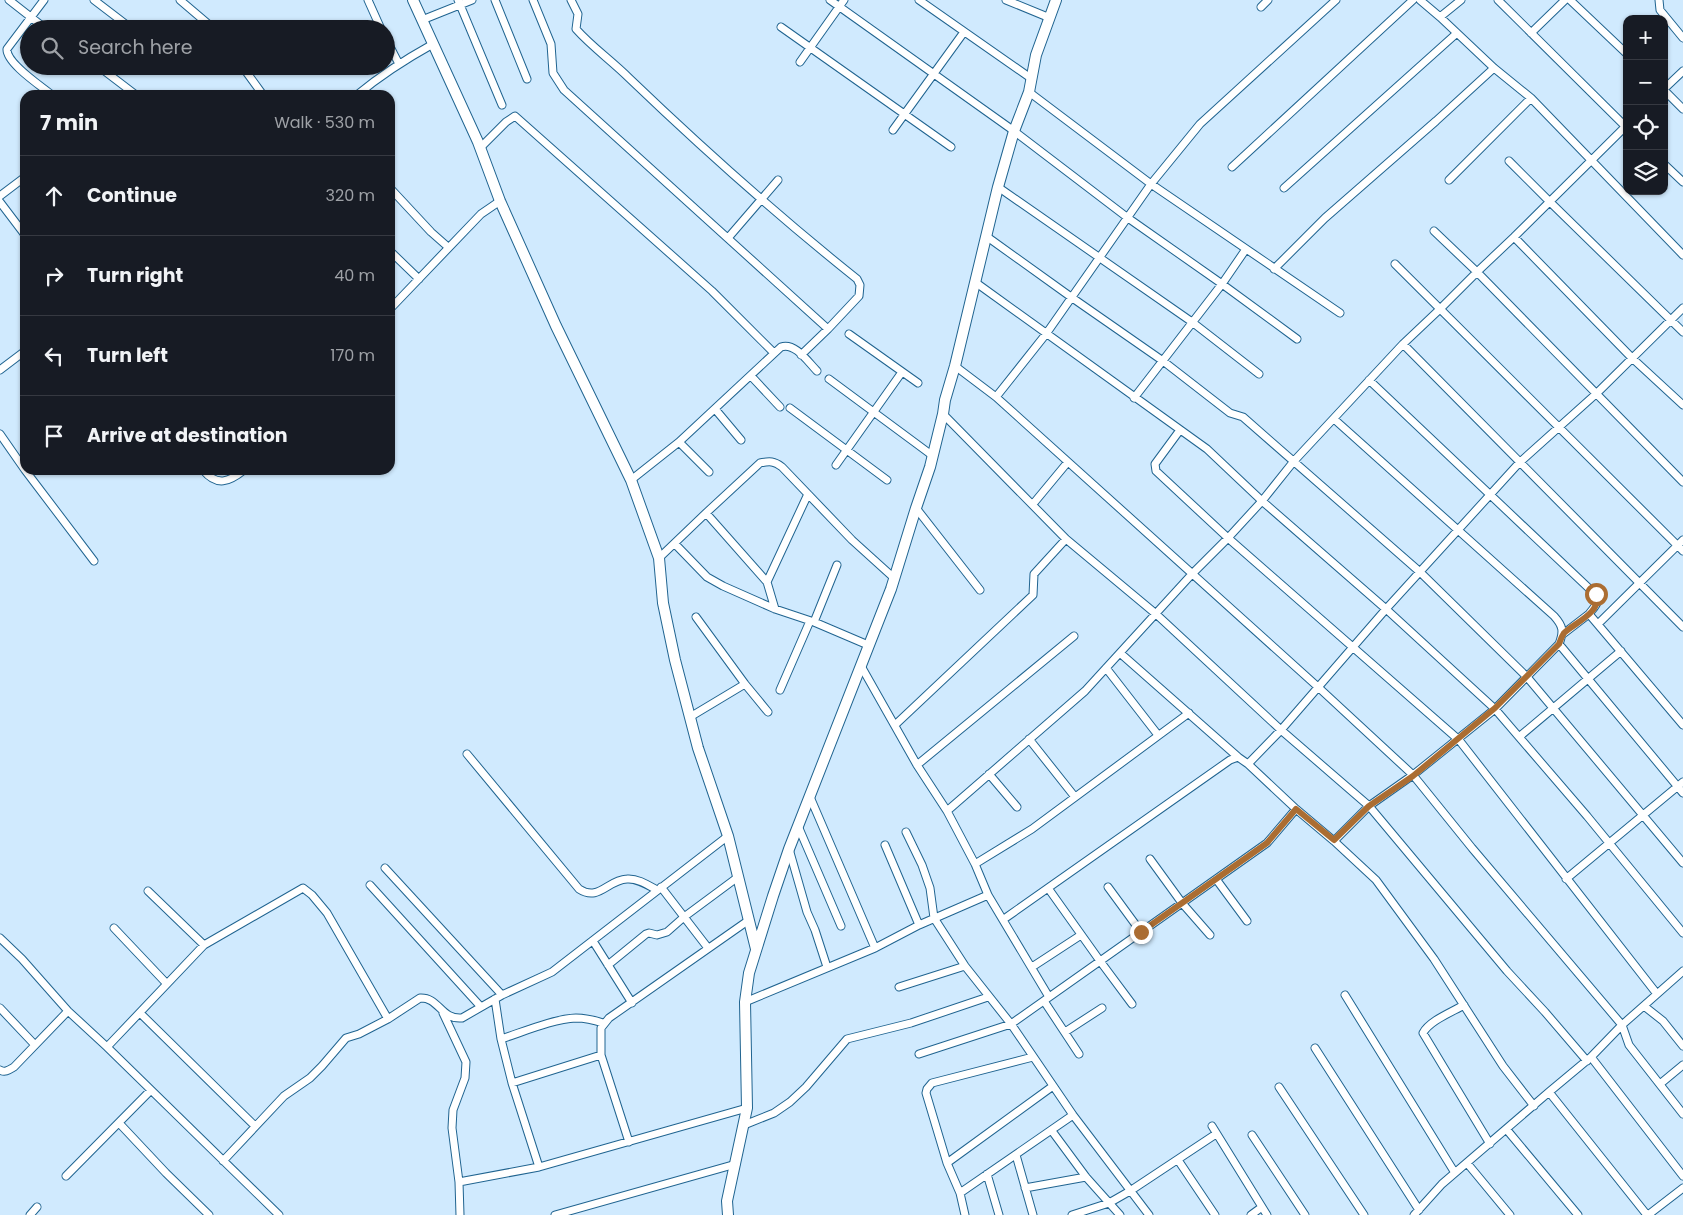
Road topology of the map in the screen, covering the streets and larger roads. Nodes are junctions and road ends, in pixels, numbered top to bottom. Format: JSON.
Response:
{"nodes":[{"id":1,"x":9,"y":0,"type":"edge"},
{"id":2,"x":44,"y":0,"type":"edge"},
{"id":3,"x":94,"y":0,"type":"edge"},
{"id":4,"x":180,"y":0,"type":"edge"},
{"id":5,"x":368,"y":0,"type":"edge"},
{"id":6,"x":413,"y":0,"type":"edge"},
{"id":7,"x":472,"y":0,"type":"edge"},
{"id":8,"x":495,"y":0,"type":"edge"},
{"id":9,"x":533,"y":0,"type":"edge"},
{"id":10,"x":571,"y":0,"type":"edge"},
{"id":11,"x":830,"y":0,"type":"edge"},
{"id":12,"x":844,"y":0,"type":"edge"},
{"id":13,"x":919,"y":0,"type":"edge"},
{"id":14,"x":1006,"y":0,"type":"edge"},
{"id":15,"x":1056,"y":0,"type":"edge"},
{"id":16,"x":1268,"y":0,"type":"edge"},
{"id":17,"x":1336,"y":0,"type":"edge"},
{"id":18,"x":1413,"y":0,"type":"edge"},
{"id":19,"x":1420,"y":0,"type":"edge"},
{"id":20,"x":1461,"y":0,"type":"edge"},
{"id":21,"x":1498,"y":0,"type":"edge"},
{"id":22,"x":1565,"y":0,"type":"edge"},
{"id":23,"x":1570,"y":0,"type":"edge"},
{"id":24,"x":1659,"y":0,"type":"edge"},
{"id":25,"x":459,"y":3,"type":"edge"},
{"id":26,"x":840,"y":7,"type":"junction"},
{"id":27,"x":1261,"y":7,"type":"dead end"},
{"id":28,"x":30,"y":17,"type":"junction"},
{"id":29,"x":1440,"y":17,"type":"junction"},
{"id":30,"x":1050,"y":18,"type":"junction"},
{"id":31,"x":28,"y":20,"type":"edge"},
{"id":32,"x":34,"y":20,"type":"edge"},
{"id":33,"x":120,"y":20,"type":"edge"},
{"id":34,"x":203,"y":20,"type":"edge"},
{"id":35,"x":377,"y":20,"type":"edge"},
{"id":36,"x":422,"y":20,"type":"junction"},
{"id":37,"x":782,"y":27,"type":"dead end"},
{"id":38,"x":20,"y":31,"type":"edge"},
{"id":39,"x":964,"y":32,"type":"junction"},
{"id":40,"x":1457,"y":33,"type":"junction"},
{"id":41,"x":1531,"y":33,"type":"junction"},
{"id":42,"x":1683,"y":38,"type":"edge"},
{"id":43,"x":433,"y":44,"type":"junction"},
{"id":44,"x":810,"y":47,"type":"junction"},
{"id":45,"x":1623,"y":50,"type":"edge"},
{"id":46,"x":395,"y":56,"type":"edge"},
{"id":47,"x":800,"y":62,"type":"dead end"},
{"id":48,"x":399,"y":64,"type":"junction"},
{"id":49,"x":395,"y":66,"type":"edge"},
{"id":50,"x":20,"y":68,"type":"edge"},
{"id":51,"x":1494,"y":68,"type":"junction"},
{"id":52,"x":1683,"y":71,"type":"edge"},
{"id":53,"x":28,"y":75,"type":"edge"},
{"id":54,"x":110,"y":75,"type":"edge"},
{"id":55,"x":249,"y":75,"type":"edge"},
{"id":56,"x":382,"y":75,"type":"edge"},
{"id":57,"x":933,"y":75,"type":"junction"},
{"id":58,"x":1032,"y":78,"type":"junction"},
{"id":59,"x":527,"y":79,"type":"dead end"},
{"id":60,"x":1668,"y":86,"type":"edge"},
{"id":61,"x":46,"y":90,"type":"edge"},
{"id":62,"x":129,"y":90,"type":"edge"},
{"id":63,"x":259,"y":90,"type":"edge"},
{"id":64,"x":363,"y":90,"type":"edge"},
{"id":65,"x":1028,"y":92,"type":"junction"},
{"id":66,"x":1668,"y":94,"type":"edge"},
{"id":67,"x":1532,"y":98,"type":"junction"},
{"id":68,"x":502,"y":105,"type":"dead end"},
{"id":69,"x":1683,"y":109,"type":"edge"},
{"id":70,"x":905,"y":114,"type":"junction"},
{"id":71,"x":1623,"y":123,"type":"edge"},
{"id":72,"x":1623,"y":129,"type":"edge"},
{"id":73,"x":893,"y":130,"type":"dead end"},
{"id":74,"x":1014,"y":132,"type":"junction"},
{"id":75,"x":951,"y":147,"type":"dead end"},
{"id":76,"x":480,"y":148,"type":"junction"},
{"id":77,"x":1509,"y":161,"type":"dead end"},
{"id":78,"x":1591,"y":161,"type":"junction"},
{"id":79,"x":1232,"y":167,"type":"dead end"},
{"id":80,"x":1668,"y":168,"type":"edge"},
{"id":81,"x":778,"y":180,"type":"dead end"},
{"id":82,"x":1449,"y":180,"type":"dead end"},
{"id":83,"x":20,"y":181,"type":"edge"},
{"id":84,"x":1683,"y":182,"type":"edge"},
{"id":85,"x":1151,"y":184,"type":"junction"},
{"id":86,"x":998,"y":188,"type":"junction"},
{"id":87,"x":1284,"y":188,"type":"dead end"},
{"id":88,"x":395,"y":194,"type":"edge"},
{"id":89,"x":0,"y":196,"type":"edge"},
{"id":90,"x":762,"y":200,"type":"junction"},
{"id":91,"x":500,"y":201,"type":"junction"},
{"id":92,"x":0,"y":202,"type":"edge"},
{"id":93,"x":1550,"y":202,"type":"junction"},
{"id":94,"x":1128,"y":218,"type":"junction"},
{"id":95,"x":20,"y":228,"type":"edge"},
{"id":96,"x":1434,"y":231,"type":"dead end"},
{"id":97,"x":986,"y":236,"type":"junction"},
{"id":98,"x":1514,"y":237,"type":"junction"},
{"id":99,"x":728,"y":238,"type":"junction"},
{"id":100,"x":448,"y":247,"type":"junction"},
{"id":101,"x":1246,"y":248,"type":"junction"},
{"id":102,"x":1683,"y":255,"type":"edge"},
{"id":103,"x":395,"y":256,"type":"edge"},
{"id":104,"x":1099,"y":258,"type":"junction"},
{"id":105,"x":1396,"y":264,"type":"dead end"},
{"id":106,"x":1274,"y":269,"type":"junction"},
{"id":107,"x":1476,"y":272,"type":"junction"},
{"id":108,"x":419,"y":279,"type":"junction"},
{"id":109,"x":975,"y":282,"type":"junction"},
{"id":110,"x":1222,"y":284,"type":"junction"},
{"id":111,"x":1071,"y":297,"type":"junction"},
{"id":112,"x":395,"y":303,"type":"edge"},
{"id":113,"x":1683,"y":308,"type":"edge"},
{"id":114,"x":1440,"y":309,"type":"junction"},
{"id":115,"x":1340,"y":313,"type":"dead end"},
{"id":116,"x":1671,"y":320,"type":"junction"},
{"id":117,"x":1192,"y":322,"type":"junction"},
{"id":118,"x":828,"y":329,"type":"junction"},
{"id":119,"x":1683,"y":332,"type":"edge"},
{"id":120,"x":849,"y":334,"type":"dead end"},
{"id":121,"x":1046,"y":334,"type":"junction"},
{"id":122,"x":1297,"y":339,"type":"dead end"},
{"id":123,"x":1403,"y":344,"type":"junction"},
{"id":124,"x":774,"y":353,"type":"junction"},
{"id":125,"x":801,"y":354,"type":"junction"},
{"id":126,"x":20,"y":355,"type":"edge"},
{"id":127,"x":1632,"y":358,"type":"junction"},
{"id":128,"x":1163,"y":361,"type":"junction"},
{"id":129,"x":955,"y":366,"type":"junction"},
{"id":130,"x":0,"y":370,"type":"edge"},
{"id":131,"x":817,"y":371,"type":"dead end"},
{"id":132,"x":902,"y":372,"type":"junction"},
{"id":133,"x":1260,"y":374,"type":"dead end"},
{"id":134,"x":751,"y":376,"type":"junction"},
{"id":135,"x":829,"y":380,"type":"dead end"},
{"id":136,"x":1369,"y":380,"type":"junction"},
{"id":137,"x":918,"y":383,"type":"dead end"},
{"id":138,"x":1597,"y":393,"type":"junction"},
{"id":139,"x":996,"y":397,"type":"junction"},
{"id":140,"x":1134,"y":398,"type":"junction"},
{"id":141,"x":1683,"y":404,"type":"edge"},
{"id":142,"x":780,"y":407,"type":"dead end"},
{"id":143,"x":790,"y":408,"type":"dead end"},
{"id":144,"x":715,"y":409,"type":"junction"},
{"id":145,"x":874,"y":412,"type":"junction"},
{"id":146,"x":943,"y":414,"type":"junction"},
{"id":147,"x":1334,"y":419,"type":"junction"},
{"id":148,"x":1558,"y":428,"type":"junction"},
{"id":149,"x":1180,"y":430,"type":"junction"},
{"id":150,"x":0,"y":434,"type":"edge"},
{"id":151,"x":741,"y":440,"type":"dead end"},
{"id":152,"x":679,"y":442,"type":"junction"},
{"id":153,"x":847,"y":450,"type":"junction"},
{"id":154,"x":933,"y":456,"type":"junction"},
{"id":155,"x":1294,"y":461,"type":"junction"},
{"id":156,"x":1519,"y":462,"type":"junction"},
{"id":157,"x":20,"y":463,"type":"edge"},
{"id":158,"x":1067,"y":463,"type":"junction"},
{"id":159,"x":836,"y":465,"type":"dead end"},
{"id":160,"x":709,"y":472,"type":"dead end"},
{"id":161,"x":29,"y":475,"type":"edge"},
{"id":162,"x":207,"y":475,"type":"edge"},
{"id":163,"x":237,"y":475,"type":"edge"},
{"id":164,"x":631,"y":480,"type":"junction"},
{"id":165,"x":887,"y":480,"type":"dead end"},
{"id":166,"x":1683,"y":482,"type":"edge"},
{"id":167,"x":808,"y":494,"type":"junction"},
{"id":168,"x":1490,"y":494,"type":"junction"},
{"id":169,"x":1262,"y":501,"type":"junction"},
{"id":170,"x":1033,"y":504,"type":"junction"},
{"id":171,"x":916,"y":508,"type":"junction"},
{"id":172,"x":706,"y":513,"type":"junction"},
{"id":173,"x":1458,"y":531,"type":"junction"},
{"id":174,"x":1228,"y":538,"type":"junction"},
{"id":175,"x":1066,"y":539,"type":"junction"},
{"id":176,"x":1680,"y":543,"type":"edge"},
{"id":177,"x":675,"y":544,"type":"junction"},
{"id":178,"x":1683,"y":551,"type":"edge"},
{"id":179,"x":659,"y":558,"type":"junction"},
{"id":180,"x":94,"y":561,"type":"dead end"},
{"id":181,"x":837,"y":565,"type":"dead end"},
{"id":182,"x":1420,"y":572,"type":"junction"},
{"id":183,"x":1192,"y":574,"type":"junction"},
{"id":184,"x":894,"y":578,"type":"junction"},
{"id":185,"x":767,"y":582,"type":"junction"},
{"id":186,"x":1640,"y":583,"type":"junction"},
{"id":187,"x":980,"y":590,"type":"dead end"},
{"id":188,"x":775,"y":609,"type":"junction"},
{"id":189,"x":1386,"y":609,"type":"junction"},
{"id":190,"x":1156,"y":614,"type":"junction"},
{"id":191,"x":1589,"y":614,"type":"junction"},
{"id":192,"x":696,"y":617,"type":"dead end"},
{"id":193,"x":812,"y":622,"type":"junction"},
{"id":194,"x":1598,"y":624,"type":"junction"},
{"id":195,"x":1683,"y":626,"type":"edge"},
{"id":196,"x":1563,"y":634,"type":"junction"},
{"id":197,"x":1074,"y":636,"type":"dead end"},
{"id":198,"x":1559,"y":644,"type":"junction"},
{"id":199,"x":868,"y":645,"type":"junction"},
{"id":200,"x":1353,"y":648,"type":"junction"},
{"id":201,"x":1621,"y":651,"type":"junction"},
{"id":202,"x":1120,"y":653,"type":"junction"},
{"id":203,"x":861,"y":666,"type":"junction"},
{"id":204,"x":1106,"y":668,"type":"junction"},
{"id":205,"x":1527,"y":677,"type":"junction"},
{"id":206,"x":1588,"y":679,"type":"junction"},
{"id":207,"x":745,"y":684,"type":"junction"},
{"id":208,"x":1318,"y":687,"type":"junction"},
{"id":209,"x":780,"y":690,"type":"dead end"},
{"id":210,"x":1553,"y":707,"type":"junction"},
{"id":211,"x":1495,"y":708,"type":"junction"},
{"id":212,"x":768,"y":712,"type":"dead end"},
{"id":213,"x":1189,"y":713,"type":"junction"},
{"id":214,"x":690,"y":717,"type":"junction"},
{"id":215,"x":895,"y":724,"type":"junction"},
{"id":216,"x":1683,"y":725,"type":"edge"},
{"id":217,"x":1280,"y":730,"type":"junction"},
{"id":218,"x":1158,"y":736,"type":"junction"},
{"id":219,"x":1519,"y":737,"type":"junction"},
{"id":220,"x":1029,"y":739,"type":"junction"},
{"id":221,"x":1459,"y":740,"type":"junction"},
{"id":222,"x":467,"y":754,"type":"dead end"},
{"id":223,"x":1238,"y":757,"type":"junction"},
{"id":224,"x":1248,"y":764,"type":"junction"},
{"id":225,"x":918,"y":765,"type":"junction"},
{"id":226,"x":989,"y":774,"type":"junction"},
{"id":227,"x":1413,"y":776,"type":"junction"},
{"id":228,"x":1680,"y":784,"type":"edge"},
{"id":229,"x":1683,"y":793,"type":"edge"},
{"id":230,"x":810,"y":796,"type":"junction"},
{"id":231,"x":1075,"y":797,"type":"junction"},
{"id":232,"x":1369,"y":806,"type":"junction"},
{"id":233,"x":1018,"y":807,"type":"dead end"},
{"id":234,"x":1296,"y":809,"type":"junction"},
{"id":235,"x":947,"y":811,"type":"junction"},
{"id":236,"x":1642,"y":815,"type":"junction"},
{"id":237,"x":798,"y":826,"type":"junction"},
{"id":238,"x":906,"y":832,"type":"dead end"},
{"id":239,"x":728,"y":836,"type":"junction"},
{"id":240,"x":1334,"y":840,"type":"junction"},
{"id":241,"x":1609,"y":843,"type":"junction"},
{"id":242,"x":886,"y":845,"type":"dead end"},
{"id":243,"x":789,"y":849,"type":"junction"},
{"id":244,"x":1150,"y":859,"type":"dead end"},
{"id":245,"x":1683,"y":863,"type":"edge"},
{"id":246,"x":974,"y":864,"type":"junction"},
{"id":247,"x":386,"y":868,"type":"dead end"},
{"id":248,"x":738,"y":877,"type":"junction"},
{"id":249,"x":1216,"y":878,"type":"junction"},
{"id":250,"x":1566,"y":879,"type":"junction"},
{"id":251,"x":370,"y":884,"type":"dead end"},
{"id":252,"x":659,"y":888,"type":"junction"},
{"id":253,"x":1048,"y":888,"type":"junction"},
{"id":254,"x":1108,"y":888,"type":"dead end"},
{"id":255,"x":148,"y":892,"type":"dead end"},
{"id":256,"x":988,"y":895,"type":"junction"},
{"id":257,"x":1182,"y":903,"type":"junction"},
{"id":258,"x":684,"y":916,"type":"junction"},
{"id":259,"x":934,"y":918,"type":"junction"},
{"id":260,"x":1004,"y":919,"type":"junction"},
{"id":261,"x":749,"y":920,"type":"junction"},
{"id":262,"x":1247,"y":921,"type":"dead end"},
{"id":263,"x":919,"y":925,"type":"junction"},
{"id":264,"x":841,"y":926,"type":"dead end"},
{"id":265,"x":114,"y":928,"type":"dead end"},
{"id":266,"x":1141,"y":932,"type":"junction"},
{"id":267,"x":1683,"y":933,"type":"edge"},
{"id":268,"x":1081,"y":934,"type":"junction"},
{"id":269,"x":1210,"y":936,"type":"dead end"},
{"id":270,"x":0,"y":938,"type":"edge"},
{"id":271,"x":593,"y":941,"type":"junction"},
{"id":272,"x":204,"y":945,"type":"junction"},
{"id":273,"x":708,"y":948,"type":"junction"},
{"id":274,"x":875,"y":948,"type":"junction"},
{"id":275,"x":756,"y":950,"type":"junction"},
{"id":276,"x":1100,"y":961,"type":"junction"},
{"id":277,"x":608,"y":965,"type":"junction"},
{"id":278,"x":965,"y":966,"type":"junction"},
{"id":279,"x":827,"y":967,"type":"junction"},
{"id":280,"x":1032,"y":967,"type":"junction"},
{"id":281,"x":1683,"y":971,"type":"edge"},
{"id":282,"x":167,"y":984,"type":"junction"},
{"id":283,"x":899,"y":987,"type":"dead end"},
{"id":284,"x":1656,"y":994,"type":"junction"},
{"id":285,"x":502,"y":995,"type":"junction"},
{"id":286,"x":1345,"y":995,"type":"dead end"},
{"id":287,"x":988,"y":996,"type":"junction"},
{"id":288,"x":495,"y":999,"type":"junction"},
{"id":289,"x":1047,"y":999,"type":"junction"},
{"id":290,"x":745,"y":1002,"type":"junction"},
{"id":291,"x":632,"y":1003,"type":"junction"},
{"id":292,"x":1132,"y":1004,"type":"dead end"},
{"id":293,"x":1464,"y":1005,"type":"junction"},
{"id":294,"x":1644,"y":1006,"type":"junction"},
{"id":295,"x":481,"y":1007,"type":"junction"},
{"id":296,"x":0,"y":1008,"type":"edge"},
{"id":297,"x":1102,"y":1008,"type":"dead end"},
{"id":298,"x":68,"y":1011,"type":"junction"},
{"id":299,"x":442,"y":1011,"type":"junction"},
{"id":300,"x":140,"y":1013,"type":"junction"},
{"id":301,"x":388,"y":1019,"type":"junction"},
{"id":302,"x":603,"y":1023,"type":"junction"},
{"id":303,"x":1011,"y":1024,"type":"junction"},
{"id":304,"x":1622,"y":1025,"type":"junction"},
{"id":305,"x":1065,"y":1032,"type":"junction"},
{"id":306,"x":501,"y":1039,"type":"junction"},
{"id":307,"x":35,"y":1045,"type":"junction"},
{"id":308,"x":1683,"y":1046,"type":"edge"},
{"id":309,"x":107,"y":1047,"type":"junction"},
{"id":310,"x":1315,"y":1048,"type":"dead end"},
{"id":311,"x":919,"y":1054,"type":"dead end"},
{"id":312,"x":1079,"y":1054,"type":"dead end"},
{"id":313,"x":601,"y":1056,"type":"junction"},
{"id":314,"x":1033,"y":1057,"type":"junction"},
{"id":315,"x":1589,"y":1059,"type":"junction"},
{"id":316,"x":1683,"y":1065,"type":"edge"},
{"id":317,"x":0,"y":1070,"type":"edge"},
{"id":318,"x":512,"y":1083,"type":"junction"},
{"id":319,"x":1660,"y":1084,"type":"junction"},
{"id":320,"x":1053,"y":1086,"type":"junction"},
{"id":321,"x":1279,"y":1087,"type":"dead end"},
{"id":322,"x":151,"y":1090,"type":"junction"},
{"id":323,"x":1549,"y":1092,"type":"junction"},
{"id":324,"x":1534,"y":1106,"type":"junction"},
{"id":325,"x":747,"y":1108,"type":"junction"},
{"id":326,"x":1683,"y":1114,"type":"edge"},
{"id":327,"x":1074,"y":1115,"type":"junction"},
{"id":328,"x":119,"y":1122,"type":"junction"},
{"id":329,"x":744,"y":1125,"type":"junction"},
{"id":330,"x":255,"y":1126,"type":"junction"},
{"id":331,"x":1212,"y":1126,"type":"dead end"},
{"id":332,"x":1506,"y":1130,"type":"junction"},
{"id":333,"x":1052,"y":1131,"type":"junction"},
{"id":334,"x":1216,"y":1134,"type":"junction"},
{"id":335,"x":1252,"y":1135,"type":"dead end"},
{"id":336,"x":628,"y":1142,"type":"junction"},
{"id":337,"x":1490,"y":1144,"type":"junction"},
{"id":338,"x":1016,"y":1155,"type":"junction"},
{"id":339,"x":1178,"y":1160,"type":"junction"},
{"id":340,"x":223,"y":1161,"type":"junction"},
{"id":341,"x":947,"y":1163,"type":"junction"},
{"id":342,"x":1467,"y":1163,"type":"junction"},
{"id":343,"x":736,"y":1164,"type":"junction"},
{"id":344,"x":539,"y":1167,"type":"junction"},
{"id":345,"x":1455,"y":1173,"type":"junction"},
{"id":346,"x":987,"y":1174,"type":"junction"},
{"id":347,"x":66,"y":1176,"type":"dead end"},
{"id":348,"x":1683,"y":1176,"type":"edge"},
{"id":349,"x":1086,"y":1177,"type":"junction"},
{"id":350,"x":459,"y":1182,"type":"junction"},
{"id":351,"x":1025,"y":1188,"type":"junction"},
{"id":352,"x":1683,"y":1188,"type":"edge"},
{"id":353,"x":1130,"y":1191,"type":"junction"},
{"id":354,"x":960,"y":1193,"type":"junction"},
{"id":355,"x":1109,"y":1203,"type":"junction"},
{"id":356,"x":37,"y":1207,"type":"dead end"},
{"id":357,"x":1262,"y":1207,"type":"junction"},
{"id":358,"x":1416,"y":1212,"type":"edge"},
{"id":359,"x":30,"y":1215,"type":"edge"},
{"id":360,"x":209,"y":1215,"type":"edge"},
{"id":361,"x":279,"y":1215,"type":"edge"},
{"id":362,"x":460,"y":1215,"type":"edge"},
{"id":363,"x":555,"y":1215,"type":"edge"},
{"id":364,"x":728,"y":1215,"type":"edge"},
{"id":365,"x":965,"y":1215,"type":"edge"},
{"id":366,"x":999,"y":1215,"type":"edge"},
{"id":367,"x":1033,"y":1215,"type":"edge"},
{"id":368,"x":1072,"y":1215,"type":"edge"},
{"id":369,"x":1120,"y":1215,"type":"edge"},
{"id":370,"x":1149,"y":1215,"type":"edge"},
{"id":371,"x":1215,"y":1215,"type":"edge"},
{"id":372,"x":1251,"y":1215,"type":"edge"},
{"id":373,"x":1266,"y":1215,"type":"edge"},
{"id":374,"x":1305,"y":1215,"type":"edge"},
{"id":375,"x":1364,"y":1215,"type":"edge"},
{"id":376,"x":1510,"y":1215,"type":"edge"},
{"id":377,"x":1578,"y":1215,"type":"edge"},
{"id":378,"x":1647,"y":1215,"type":"edge"}],
"edges":[{"from":1,"to":28,"type":"street"},
{"from":2,"to":28,"type":"street"},
{"from":3,"to":33,"type":"street"},
{"from":4,"to":34,"type":"street"},
{"from":5,"to":35,"type":"street"},
{"from":6,"to":36,"type":"street"},
{"from":7,"to":25,"type":"street"},
{"from":8,"to":59,"type":"street"},
{"from":9,"to":99,"type":"street"},
{"from":10,"to":90,"type":"street"},
{"from":11,"to":26,"type":"street"},
{"from":12,"to":26,"type":"street"},
{"from":13,"to":39,"type":"street"},
{"from":14,"to":30,"type":"street"},
{"from":15,"to":30,"type":"street"},
{"from":16,"to":27,"type":"street"},
{"from":17,"to":85,"type":"street"},
{"from":18,"to":79,"type":"street"},
{"from":19,"to":29,"type":"street"},
{"from":20,"to":29,"type":"street"},
{"from":21,"to":41,"type":"street"},
{"from":22,"to":41,"type":"street"},
{"from":23,"to":45,"type":"street"},
{"from":24,"to":42,"type":"street"},
{"from":25,"to":36,"type":"street"},
{"from":25,"to":68,"type":"street"},
{"from":26,"to":44,"type":"street"},
{"from":26,"to":57,"type":"street"},
{"from":28,"to":31,"type":"street"},
{"from":28,"to":32,"type":"street"},
{"from":29,"to":40,"type":"street"},
{"from":30,"to":58,"type":"street"},
{"from":36,"to":43,"type":"street"},
{"from":37,"to":44,"type":"street"},
{"from":38,"to":50,"type":"street"},
{"from":39,"to":57,"type":"street"},
{"from":39,"to":58,"type":"street"},
{"from":40,"to":51,"type":"street"},
{"from":40,"to":87,"type":"street"},
{"from":41,"to":71,"type":"street"},
{"from":43,"to":48,"type":"street"},
{"from":43,"to":76,"type":"street"},
{"from":44,"to":47,"type":"street"},
{"from":44,"to":70,"type":"street"},
{"from":46,"to":48,"type":"street"},
{"from":48,"to":49,"type":"street"},
{"from":51,"to":67,"type":"street"},
{"from":51,"to":106,"type":"street"},
{"from":52,"to":60,"type":"street"},
{"from":53,"to":61,"type":"street"},
{"from":54,"to":62,"type":"street"},
{"from":55,"to":63,"type":"street"},
{"from":56,"to":64,"type":"street"},
{"from":57,"to":70,"type":"street"},
{"from":57,"to":74,"type":"street"},
{"from":58,"to":65,"type":"street"},
{"from":65,"to":74,"type":"street"},
{"from":65,"to":85,"type":"street"},
{"from":66,"to":69,"type":"street"},
{"from":67,"to":78,"type":"street"},
{"from":67,"to":82,"type":"street"},
{"from":70,"to":73,"type":"street"},
{"from":70,"to":75,"type":"street"},
{"from":72,"to":78,"type":"street"},
{"from":74,"to":86,"type":"street"},
{"from":74,"to":94,"type":"street"},
{"from":76,"to":91,"type":"street"},
{"from":76,"to":124,"type":"street"},
{"from":77,"to":93,"type":"street"},
{"from":78,"to":93,"type":"street"},
{"from":78,"to":102,"type":"street"},
{"from":80,"to":84,"type":"street"},
{"from":81,"to":90,"type":"street"},
{"from":83,"to":89,"type":"street"},
{"from":85,"to":94,"type":"street"},
{"from":85,"to":101,"type":"street"},
{"from":86,"to":97,"type":"street"},
{"from":86,"to":104,"type":"street"},
{"from":88,"to":100,"type":"street"},
{"from":90,"to":99,"type":"street"},
{"from":90,"to":118,"type":"street"},
{"from":91,"to":100,"type":"street"},
{"from":91,"to":164,"type":"street"},
{"from":92,"to":95,"type":"street"},
{"from":93,"to":98,"type":"street"},
{"from":93,"to":116,"type":"street"},
{"from":94,"to":104,"type":"street"},
{"from":94,"to":110,"type":"street"},
{"from":96,"to":107,"type":"street"},
{"from":97,"to":109,"type":"street"},
{"from":97,"to":111,"type":"street"},
{"from":98,"to":107,"type":"street"},
{"from":98,"to":127,"type":"street"},
{"from":99,"to":118,"type":"street"},
{"from":100,"to":108,"type":"street"},
{"from":101,"to":106,"type":"street"},
{"from":101,"to":110,"type":"street"},
{"from":103,"to":108,"type":"street"},
{"from":104,"to":111,"type":"street"},
{"from":104,"to":117,"type":"street"},
{"from":105,"to":114,"type":"street"},
{"from":106,"to":115,"type":"street"},
{"from":107,"to":114,"type":"street"},
{"from":107,"to":138,"type":"street"},
{"from":108,"to":112,"type":"street"},
{"from":109,"to":121,"type":"street"},
{"from":109,"to":129,"type":"street"},
{"from":110,"to":117,"type":"street"},
{"from":110,"to":122,"type":"street"},
{"from":111,"to":121,"type":"street"},
{"from":111,"to":128,"type":"street"},
{"from":113,"to":116,"type":"street"},
{"from":114,"to":123,"type":"street"},
{"from":114,"to":148,"type":"street"},
{"from":116,"to":119,"type":"street"},
{"from":116,"to":127,"type":"street"},
{"from":117,"to":128,"type":"street"},
{"from":117,"to":133,"type":"street"},
{"from":118,"to":125,"type":"street"},
{"from":120,"to":132,"type":"street"},
{"from":121,"to":139,"type":"street"},
{"from":121,"to":140,"type":"street"},
{"from":123,"to":136,"type":"street"},
{"from":123,"to":156,"type":"street"},
{"from":124,"to":125,"type":"street"},
{"from":124,"to":134,"type":"street"},
{"from":125,"to":131,"type":"street"},
{"from":126,"to":130,"type":"street"},
{"from":127,"to":138,"type":"street"},
{"from":127,"to":141,"type":"street"},
{"from":128,"to":140,"type":"street"},
{"from":128,"to":155,"type":"street"},
{"from":129,"to":139,"type":"street"},
{"from":129,"to":146,"type":"street"},
{"from":132,"to":137,"type":"street"},
{"from":132,"to":145,"type":"street"},
{"from":134,"to":142,"type":"street"},
{"from":134,"to":144,"type":"street"},
{"from":135,"to":145,"type":"street"},
{"from":136,"to":147,"type":"street"},
{"from":136,"to":168,"type":"street"},
{"from":138,"to":148,"type":"street"},
{"from":138,"to":166,"type":"street"},
{"from":139,"to":158,"type":"street"},
{"from":140,"to":149,"type":"street"},
{"from":143,"to":153,"type":"street"},
{"from":144,"to":151,"type":"street"},
{"from":144,"to":152,"type":"street"},
{"from":145,"to":153,"type":"street"},
{"from":145,"to":154,"type":"street"},
{"from":146,"to":154,"type":"street"},
{"from":146,"to":170,"type":"street"},
{"from":147,"to":155,"type":"street"},
{"from":147,"to":173,"type":"street"},
{"from":148,"to":156,"type":"street"},
{"from":148,"to":176,"type":"street"},
{"from":149,"to":169,"type":"street"},
{"from":149,"to":174,"type":"street"},
{"from":150,"to":157,"type":"street"},
{"from":152,"to":160,"type":"street"},
{"from":152,"to":164,"type":"street"},
{"from":153,"to":159,"type":"street"},
{"from":153,"to":165,"type":"street"},
{"from":154,"to":171,"type":"street"},
{"from":155,"to":169,"type":"street"},
{"from":155,"to":182,"type":"street"},
{"from":156,"to":168,"type":"street"},
{"from":156,"to":186,"type":"street"},
{"from":158,"to":170,"type":"street"},
{"from":158,"to":183,"type":"street"},
{"from":161,"to":180,"type":"street"},
{"from":162,"to":163,"type":"street"},
{"from":164,"to":179,"type":"street"},
{"from":167,"to":172,"type":"street"},
{"from":167,"to":184,"type":"street"},
{"from":167,"to":185,"type":"street"},
{"from":168,"to":173,"type":"street"},
{"from":168,"to":191,"type":"street"},
{"from":169,"to":174,"type":"street"},
{"from":169,"to":189,"type":"street"},
{"from":170,"to":175,"type":"street"},
{"from":171,"to":184,"type":"street"},
{"from":171,"to":187,"type":"street"},
{"from":172,"to":177,"type":"street"},
{"from":172,"to":185,"type":"street"},
{"from":173,"to":182,"type":"street"},
{"from":173,"to":196,"type":"street"},
{"from":174,"to":183,"type":"street"},
{"from":174,"to":200,"type":"street"},
{"from":175,"to":190,"type":"street"},
{"from":175,"to":215,"type":"street"},
{"from":176,"to":178,"type":"street"},
{"from":176,"to":186,"type":"street"},
{"from":177,"to":179,"type":"street"},
{"from":177,"to":188,"type":"street"},
{"from":179,"to":214,"type":"street"},
{"from":181,"to":193,"type":"street"},
{"from":182,"to":189,"type":"street"},
{"from":182,"to":205,"type":"street"},
{"from":183,"to":190,"type":"street"},
{"from":183,"to":208,"type":"street"},
{"from":184,"to":199,"type":"street"},
{"from":185,"to":188,"type":"street"},
{"from":186,"to":194,"type":"street"},
{"from":186,"to":195,"type":"street"},
{"from":188,"to":193,"type":"street"},
{"from":189,"to":200,"type":"street"},
{"from":189,"to":211,"type":"street"},
{"from":190,"to":202,"type":"street"},
{"from":190,"to":217,"type":"street"},
{"from":191,"to":194,"type":"street"},
{"from":191,"to":196,"type":"street"},
{"from":192,"to":207,"type":"street"},
{"from":193,"to":199,"type":"street"},
{"from":193,"to":209,"type":"street"},
{"from":194,"to":201,"type":"street"},
{"from":196,"to":198,"type":"street"},
{"from":197,"to":225,"type":"street"},
{"from":198,"to":205,"type":"street"},
{"from":198,"to":206,"type":"street"},
{"from":199,"to":203,"type":"street"},
{"from":200,"to":208,"type":"street"},
{"from":200,"to":221,"type":"street"},
{"from":201,"to":206,"type":"street"},
{"from":201,"to":216,"type":"street"},
{"from":202,"to":204,"type":"street"},
{"from":202,"to":213,"type":"street"},
{"from":203,"to":215,"type":"street"},
{"from":203,"to":230,"type":"street"},
{"from":204,"to":218,"type":"street"},
{"from":204,"to":220,"type":"street"},
{"from":205,"to":210,"type":"street"},
{"from":205,"to":211,"type":"street"},
{"from":206,"to":210,"type":"street"},
{"from":206,"to":228,"type":"street"},
{"from":207,"to":212,"type":"street"},
{"from":207,"to":214,"type":"street"},
{"from":208,"to":217,"type":"street"},
{"from":208,"to":227,"type":"street"},
{"from":210,"to":219,"type":"street"},
{"from":210,"to":236,"type":"street"},
{"from":211,"to":219,"type":"street"},
{"from":211,"to":221,"type":"street"},
{"from":213,"to":218,"type":"street"},
{"from":213,"to":223,"type":"street"},
{"from":214,"to":239,"type":"street"},
{"from":215,"to":225,"type":"street"},
{"from":217,"to":224,"type":"street"},
{"from":217,"to":232,"type":"street"},
{"from":218,"to":231,"type":"street"},
{"from":219,"to":241,"type":"street"},
{"from":220,"to":226,"type":"street"},
{"from":220,"to":231,"type":"street"},
{"from":221,"to":227,"type":"street"},
{"from":221,"to":250,"type":"street"},
{"from":222,"to":252,"type":"street"},
{"from":223,"to":224,"type":"street"},
{"from":223,"to":253,"type":"street"},
{"from":224,"to":234,"type":"street"},
{"from":225,"to":235,"type":"street"},
{"from":226,"to":233,"type":"street"},
{"from":226,"to":235,"type":"street"},
{"from":227,"to":232,"type":"street"},
{"from":227,"to":304,"type":"street"},
{"from":228,"to":229,"type":"street"},
{"from":228,"to":236,"type":"street"},
{"from":230,"to":237,"type":"street"},
{"from":230,"to":274,"type":"street"},
{"from":231,"to":246,"type":"street"},
{"from":232,"to":240,"type":"street"},
{"from":232,"to":315,"type":"street"},
{"from":234,"to":240,"type":"street"},
{"from":234,"to":249,"type":"street"},
{"from":235,"to":246,"type":"street"},
{"from":236,"to":241,"type":"street"},
{"from":236,"to":245,"type":"street"},
{"from":237,"to":243,"type":"street"},
{"from":237,"to":264,"type":"street"},
{"from":238,"to":259,"type":"street"},
{"from":239,"to":248,"type":"street"},
{"from":239,"to":252,"type":"street"},
{"from":240,"to":293,"type":"street"},
{"from":241,"to":250,"type":"street"},
{"from":241,"to":267,"type":"street"},
{"from":242,"to":263,"type":"street"},
{"from":243,"to":275,"type":"street"},
{"from":243,"to":279,"type":"street"},
{"from":244,"to":257,"type":"street"},
{"from":246,"to":256,"type":"street"},
{"from":247,"to":285,"type":"street"},
{"from":248,"to":258,"type":"street"},
{"from":248,"to":261,"type":"street"},
{"from":249,"to":257,"type":"street"},
{"from":249,"to":262,"type":"street"},
{"from":250,"to":284,"type":"street"},
{"from":251,"to":295,"type":"street"},
{"from":252,"to":258,"type":"street"},
{"from":252,"to":271,"type":"street"},
{"from":253,"to":260,"type":"street"},
{"from":253,"to":268,"type":"street"},
{"from":254,"to":266,"type":"street"},
{"from":255,"to":272,"type":"street"},
{"from":256,"to":259,"type":"street"},
{"from":256,"to":260,"type":"street"},
{"from":257,"to":266,"type":"street"},
{"from":257,"to":269,"type":"street"},
{"from":258,"to":273,"type":"street"},
{"from":258,"to":277,"type":"street"},
{"from":259,"to":263,"type":"street"},
{"from":259,"to":278,"type":"street"},
{"from":260,"to":280,"type":"street"},
{"from":261,"to":273,"type":"street"},
{"from":261,"to":275,"type":"street"},
{"from":263,"to":274,"type":"street"},
{"from":265,"to":282,"type":"street"},
{"from":266,"to":276,"type":"street"},
{"from":268,"to":276,"type":"street"},
{"from":268,"to":280,"type":"street"},
{"from":270,"to":298,"type":"street"},
{"from":271,"to":277,"type":"street"},
{"from":271,"to":285,"type":"street"},
{"from":272,"to":282,"type":"street"},
{"from":272,"to":301,"type":"street"},
{"from":273,"to":291,"type":"street"},
{"from":274,"to":279,"type":"street"},
{"from":275,"to":290,"type":"street"},
{"from":276,"to":289,"type":"street"},
{"from":276,"to":292,"type":"street"},
{"from":277,"to":291,"type":"street"},
{"from":278,"to":283,"type":"street"},
{"from":278,"to":287,"type":"street"},
{"from":279,"to":290,"type":"street"},
{"from":280,"to":289,"type":"street"},
{"from":281,"to":284,"type":"street"},
{"from":282,"to":300,"type":"street"},
{"from":284,"to":294,"type":"street"},
{"from":285,"to":288,"type":"street"},
{"from":286,"to":345,"type":"street"},
{"from":287,"to":303,"type":"street"},
{"from":287,"to":329,"type":"street"},
{"from":288,"to":295,"type":"street"},
{"from":288,"to":306,"type":"street"},
{"from":289,"to":303,"type":"street"},
{"from":289,"to":305,"type":"street"},
{"from":290,"to":325,"type":"street"},
{"from":291,"to":302,"type":"street"},
{"from":293,"to":324,"type":"street"},
{"from":293,"to":337,"type":"street"},
{"from":294,"to":304,"type":"street"},
{"from":294,"to":308,"type":"street"},
{"from":295,"to":299,"type":"street"},
{"from":296,"to":307,"type":"street"},
{"from":297,"to":305,"type":"street"},
{"from":298,"to":307,"type":"street"},
{"from":298,"to":309,"type":"street"},
{"from":299,"to":301,"type":"street"},
{"from":299,"to":350,"type":"street"},
{"from":300,"to":309,"type":"street"},
{"from":300,"to":330,"type":"street"},
{"from":301,"to":330,"type":"street"},
{"from":302,"to":306,"type":"street"},
{"from":302,"to":313,"type":"street"},
{"from":303,"to":311,"type":"street"},
{"from":303,"to":314,"type":"street"},
{"from":304,"to":315,"type":"street"},
{"from":304,"to":319,"type":"street"},
{"from":305,"to":312,"type":"street"},
{"from":306,"to":318,"type":"street"},
{"from":307,"to":317,"type":"street"},
{"from":309,"to":322,"type":"street"},
{"from":310,"to":358,"type":"street"},
{"from":313,"to":318,"type":"street"},
{"from":313,"to":336,"type":"street"},
{"from":314,"to":320,"type":"street"},
{"from":314,"to":341,"type":"street"},
{"from":315,"to":323,"type":"street"},
{"from":315,"to":348,"type":"street"},
{"from":316,"to":319,"type":"street"},
{"from":318,"to":344,"type":"street"},
{"from":319,"to":326,"type":"street"},
{"from":320,"to":327,"type":"street"},
{"from":320,"to":341,"type":"street"},
{"from":321,"to":375,"type":"street"},
{"from":322,"to":328,"type":"street"},
{"from":322,"to":340,"type":"street"},
{"from":323,"to":324,"type":"street"},
{"from":323,"to":378,"type":"street"},
{"from":324,"to":332,"type":"street"},
{"from":325,"to":329,"type":"street"},
{"from":325,"to":336,"type":"street"},
{"from":327,"to":333,"type":"street"},
{"from":327,"to":353,"type":"street"},
{"from":328,"to":347,"type":"street"},
{"from":328,"to":360,"type":"street"},
{"from":329,"to":343,"type":"street"},
{"from":330,"to":340,"type":"street"},
{"from":331,"to":334,"type":"street"},
{"from":332,"to":337,"type":"street"},
{"from":332,"to":377,"type":"street"},
{"from":333,"to":338,"type":"street"},
{"from":333,"to":349,"type":"street"},
{"from":334,"to":339,"type":"street"},
{"from":334,"to":357,"type":"street"},
{"from":335,"to":374,"type":"street"},
{"from":336,"to":344,"type":"street"},
{"from":337,"to":342,"type":"street"},
{"from":338,"to":346,"type":"street"},
{"from":338,"to":351,"type":"street"},
{"from":339,"to":353,"type":"street"},
{"from":339,"to":371,"type":"street"},
{"from":340,"to":361,"type":"street"},
{"from":341,"to":354,"type":"street"},
{"from":342,"to":345,"type":"street"},
{"from":342,"to":376,"type":"street"},
{"from":343,"to":363,"type":"street"},
{"from":343,"to":364,"type":"street"},
{"from":344,"to":350,"type":"street"},
{"from":345,"to":358,"type":"street"},
{"from":346,"to":354,"type":"street"},
{"from":346,"to":366,"type":"street"},
{"from":349,"to":351,"type":"street"},
{"from":349,"to":355,"type":"street"},
{"from":350,"to":362,"type":"street"},
{"from":351,"to":367,"type":"street"},
{"from":352,"to":378,"type":"street"},
{"from":353,"to":355,"type":"street"},
{"from":353,"to":370,"type":"street"},
{"from":354,"to":365,"type":"street"},
{"from":355,"to":368,"type":"street"},
{"from":355,"to":369,"type":"street"},
{"from":356,"to":359,"type":"street"},
{"from":357,"to":372,"type":"street"},
{"from":357,"to":373,"type":"street"}]}
